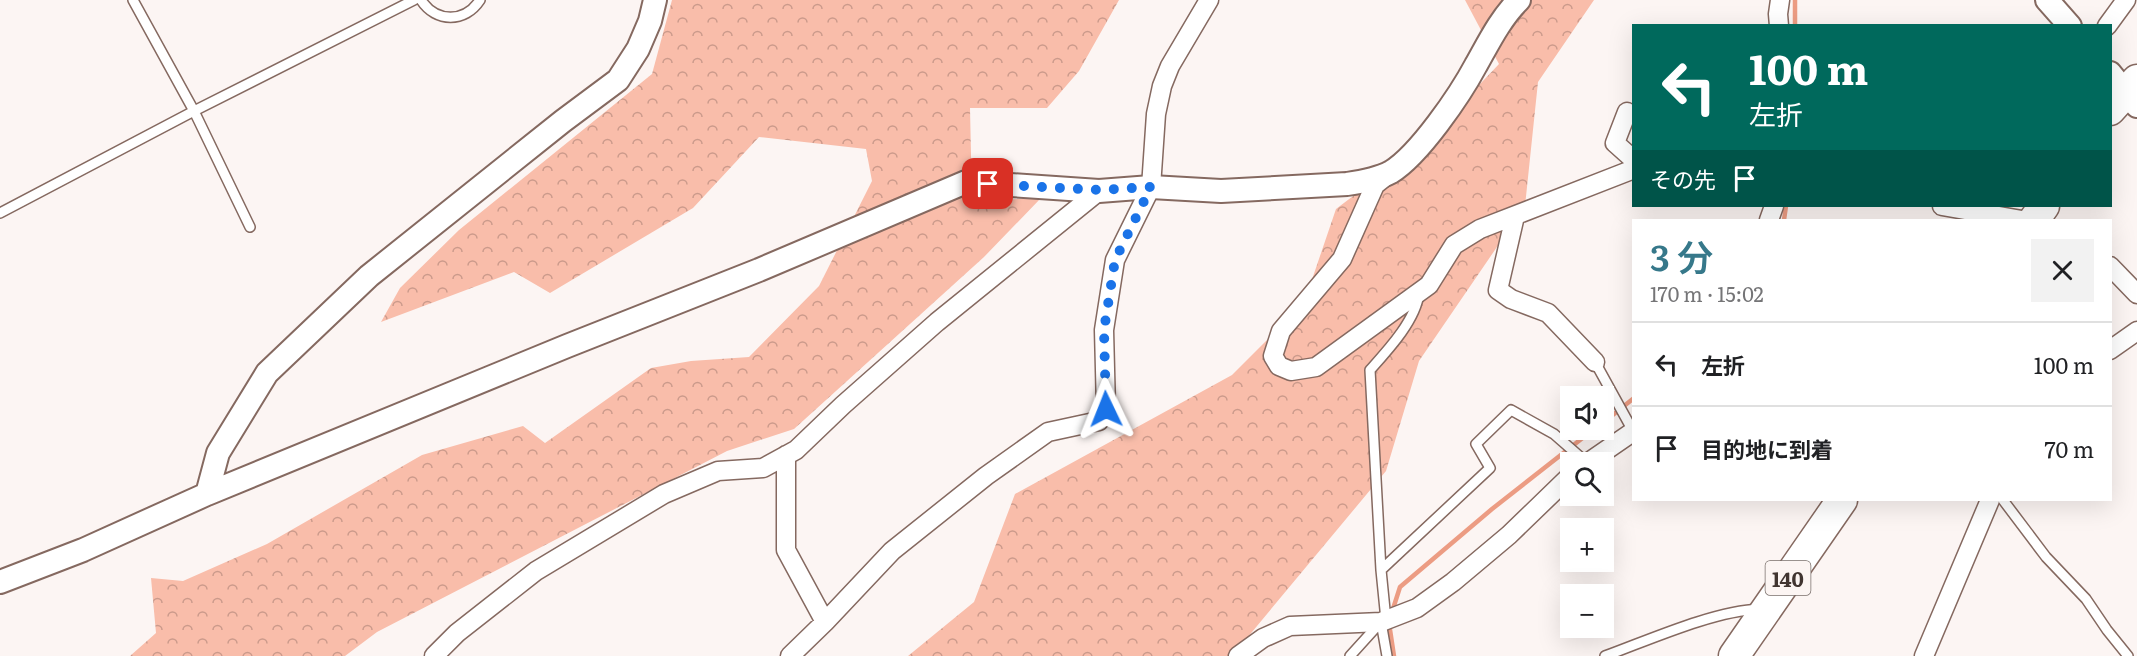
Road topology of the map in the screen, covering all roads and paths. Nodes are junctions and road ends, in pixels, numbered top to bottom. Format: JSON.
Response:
{"nodes":[{"id":1,"x":134,"y":0,"type":"edge"},
{"id":2,"x":414,"y":0,"type":"edge"},
{"id":3,"x":421,"y":0,"type":"edge"},
{"id":4,"x":480,"y":0,"type":"edge"},
{"id":5,"x":655,"y":0,"type":"edge"},
{"id":6,"x":1209,"y":0,"type":"edge"},
{"id":7,"x":1519,"y":0,"type":"edge"},
{"id":8,"x":1780,"y":0,"type":"edge"},
{"id":9,"x":2047,"y":0,"type":"edge"},
{"id":10,"x":2126,"y":0,"type":"edge"},
{"id":11,"x":1779,"y":24,"type":"edge"},
{"id":12,"x":2068,"y":24,"type":"edge"},
{"id":13,"x":2108,"y":24,"type":"edge"},
{"id":14,"x":194,"y":111,"type":"junction"},
{"id":15,"x":1627,"y":112,"type":"dead end"},
{"id":16,"x":1632,"y":158,"type":"edge"},
{"id":17,"x":1632,"y":170,"type":"edge"},
{"id":18,"x":1391,"y":172,"type":"junction"},
{"id":19,"x":1151,"y":187,"type":"junction"},
{"id":20,"x":1099,"y":190,"type":"junction"},
{"id":21,"x":1947,"y":207,"type":"edge"},
{"id":22,"x":1972,"y":212,"type":"edge"},
{"id":23,"x":0,"y":213,"type":"edge"},
{"id":24,"x":1515,"y":216,"type":"junction"},
{"id":25,"x":2016,"y":219,"type":"edge"},
{"id":26,"x":250,"y":227,"type":"dead end"},
{"id":27,"x":2112,"y":268,"type":"edge"},
{"id":28,"x":1419,"y":292,"type":"junction"},
{"id":29,"x":2137,"y":294,"type":"edge"},
{"id":30,"x":2137,"y":332,"type":"edge"},
{"id":31,"x":2112,"y":349,"type":"edge"},
{"id":32,"x":1595,"y":362,"type":"joint"},
{"id":33,"x":1632,"y":427,"type":"edge"},
{"id":34,"x":1632,"y":432,"type":"edge"},
{"id":35,"x":1575,"y":452,"type":"edge"},
{"id":36,"x":1602,"y":452,"type":"edge"},
{"id":37,"x":786,"y":455,"type":"junction"},
{"id":38,"x":1560,"y":486,"type":"edge"},
{"id":39,"x":207,"y":495,"type":"junction"},
{"id":40,"x":1841,"y":501,"type":"edge"},
{"id":41,"x":1990,"y":501,"type":"edge"},
{"id":42,"x":2004,"y":501,"type":"edge"},
{"id":43,"x":1381,"y":570,"type":"junction"},
{"id":44,"x":0,"y":582,"type":"edge"},
{"id":45,"x":1766,"y":609,"type":"junction"},
{"id":46,"x":1383,"y":621,"type":"junction"},
{"id":47,"x":825,"y":622,"type":"junction"},
{"id":48,"x":434,"y":656,"type":"edge"},
{"id":49,"x":790,"y":656,"type":"edge"},
{"id":50,"x":1238,"y":656,"type":"edge"},
{"id":51,"x":1350,"y":656,"type":"edge"},
{"id":52,"x":1387,"y":656,"type":"edge"},
{"id":53,"x":1605,"y":656,"type":"edge"},
{"id":54,"x":1734,"y":656,"type":"edge"},
{"id":55,"x":1924,"y":656,"type":"edge"},
{"id":56,"x":2128,"y":656,"type":"edge"}],
"edges":[{"from":1,"to":14,"type":"lane"},
{"from":2,"to":14,"type":"lane"},
{"from":3,"to":4,"type":"lane"},
{"from":5,"to":39,"type":"street"},
{"from":6,"to":19,"type":"street"},
{"from":7,"to":18,"type":"street"},
{"from":8,"to":11,"type":"street"},
{"from":9,"to":12,"type":"street"},
{"from":10,"to":13,"type":"street"},
{"from":14,"to":23,"type":"lane"},
{"from":14,"to":26,"type":"lane"},
{"from":15,"to":16,"type":"street"},
{"from":17,"to":24,"type":"street"},
{"from":18,"to":19,"type":"street"},
{"from":18,"to":28,"type":"street"},
{"from":19,"to":20,"type":"street"},
{"from":19,"to":47,"type":"street"},
{"from":20,"to":37,"type":"street"},
{"from":20,"to":39,"type":"street"},
{"from":21,"to":22,"type":"street"},
{"from":22,"to":25,"type":"street"},
{"from":24,"to":28,"type":"street"},
{"from":24,"to":32,"type":"street"},
{"from":27,"to":29,"type":"street"},
{"from":28,"to":43,"type":"lane"},
{"from":30,"to":31,"type":"street"},
{"from":32,"to":33,"type":"lane"},
{"from":34,"to":36,"type":"street"},
{"from":35,"to":43,"type":"lane"},
{"from":37,"to":47,"type":"street"},
{"from":37,"to":48,"type":"street"},
{"from":38,"to":46,"type":"street"},
{"from":39,"to":44,"type":"street"},
{"from":40,"to":45,"type":"highway","number":"140"},
{"from":41,"to":55,"type":"street"},
{"from":42,"to":56,"type":"lane"},
{"from":43,"to":46,"type":"lane"},
{"from":45,"to":53,"type":"lane"},
{"from":45,"to":54,"type":"highway","number":"140"},
{"from":46,"to":50,"type":"street"},
{"from":46,"to":51,"type":"lane"},
{"from":46,"to":52,"type":"lane"},
{"from":47,"to":49,"type":"street"}]}
